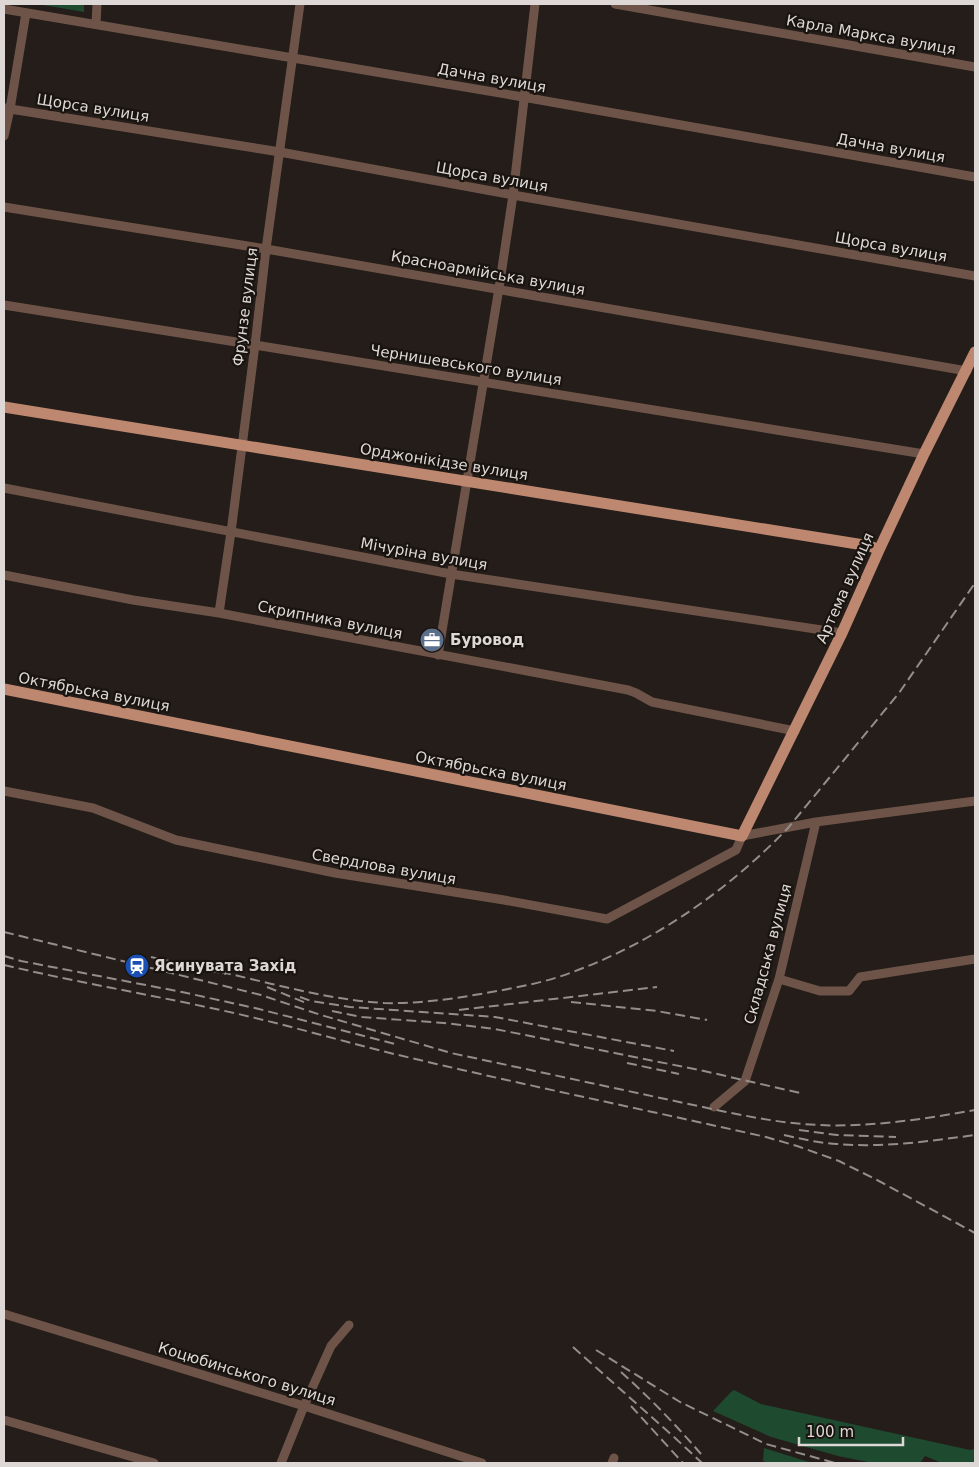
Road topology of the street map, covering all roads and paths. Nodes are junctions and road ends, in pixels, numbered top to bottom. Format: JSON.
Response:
{"nodes":[{"id":1,"x":97,"y":4,"type":"edge"},
{"id":2,"x":300,"y":4,"type":"edge"},
{"id":3,"x":535,"y":4,"type":"edge"},
{"id":4,"x":615,"y":4,"type":"edge"},
{"id":5,"x":4,"y":9,"type":"edge"},
{"id":6,"x":26,"y":13,"type":"junction"},
{"id":7,"x":96,"y":24,"type":"junction"},
{"id":8,"x":294,"y":58,"type":"junction"},
{"id":9,"x":975,"y":67,"type":"edge"},
{"id":10,"x":524,"y":97,"type":"junction"},
{"id":11,"x":7,"y":109,"type":"edge"},
{"id":12,"x":4,"y":136,"type":"edge"},
{"id":13,"x":280,"y":152,"type":"junction"},
{"id":14,"x":975,"y":177,"type":"edge"},
{"id":15,"x":513,"y":195,"type":"junction"},
{"id":16,"x":4,"y":207,"type":"edge"},
{"id":17,"x":266,"y":249,"type":"junction"},
{"id":18,"x":975,"y":276,"type":"edge"},
{"id":19,"x":499,"y":288,"type":"junction"},
{"id":20,"x":4,"y":305,"type":"edge"},
{"id":21,"x":256,"y":344,"type":"junction"},
{"id":22,"x":975,"y":352,"type":"edge"},
{"id":23,"x":967,"y":371,"type":"junction"},
{"id":24,"x":483,"y":382,"type":"junction"},
{"id":25,"x":4,"y":407,"type":"edge"},
{"id":26,"x":241,"y":445,"type":"junction"},
{"id":27,"x":924,"y":454,"type":"junction"},
{"id":28,"x":466,"y":481,"type":"junction"},
{"id":29,"x":4,"y":488,"type":"edge"},
{"id":30,"x":231,"y":532,"type":"junction"},
{"id":31,"x":879,"y":550,"type":"junction"},
{"id":32,"x":451,"y":574,"type":"junction"},
{"id":33,"x":4,"y":575,"type":"edge"},
{"id":34,"x":219,"y":613,"type":"junction"},
{"id":35,"x":842,"y":632,"type":"junction"},
{"id":36,"x":438,"y":655,"type":"junction"},
{"id":37,"x":4,"y":689,"type":"edge"},
{"id":38,"x":795,"y":731,"type":"junction"},
{"id":39,"x":4,"y":792,"type":"edge"},
{"id":40,"x":975,"y":801,"type":"edge"},
{"id":41,"x":816,"y":822,"type":"junction"},
{"id":42,"x":742,"y":836,"type":"junction"},
{"id":43,"x":975,"y":959,"type":"edge"},
{"id":44,"x":779,"y":979,"type":"junction"},
{"id":45,"x":714,"y":1107,"type":"dead end"},
{"id":46,"x":4,"y":1314,"type":"edge"},
{"id":47,"x":348,"y":1325,"type":"dead end"},
{"id":48,"x":304,"y":1406,"type":"junction"},
{"id":49,"x":4,"y":1420,"type":"edge"},
{"id":50,"x":154,"y":1463,"type":"edge"},
{"id":51,"x":281,"y":1463,"type":"edge"},
{"id":52,"x":482,"y":1463,"type":"edge"}],
"edges":[{"from":1,"to":7,"type":"street"},
{"from":2,"to":8,"type":"street","name":"Фрунзе вулиця"},
{"from":3,"to":10,"type":"street"},
{"from":4,"to":9,"type":"street","name":"Карла Маркса вулиця"},
{"from":5,"to":6,"type":"street","name":"Дачна вулиця"},
{"from":6,"to":7,"type":"street","name":"Дачна вулиця"},
{"from":6,"to":11,"type":"street"},
{"from":7,"to":8,"type":"street","name":"Дачна вулиця"},
{"from":8,"to":10,"type":"street","name":"Дачна вулиця"},
{"from":8,"to":13,"type":"street","name":"Фрунзе вулиця"},
{"from":10,"to":14,"type":"street","name":"Дачна вулиця"},
{"from":10,"to":15,"type":"street"},
{"from":11,"to":12,"type":"street"},
{"from":11,"to":13,"type":"street","name":"Щорса вулиця"},
{"from":13,"to":15,"type":"street","name":"Щорса вулиця"},
{"from":13,"to":17,"type":"street","name":"Фрунзе вулиця"},
{"from":15,"to":18,"type":"street","name":"Щорса вулиця"},
{"from":15,"to":19,"type":"street"},
{"from":16,"to":17,"type":"street","name":"Красноармійська вулиця"},
{"from":17,"to":19,"type":"street","name":"Красноармійська вулиця"},
{"from":17,"to":21,"type":"street","name":"Фрунзе вулиця"},
{"from":19,"to":23,"type":"street","name":"Красноармійська вулиця"},
{"from":19,"to":24,"type":"street"},
{"from":20,"to":21,"type":"street","name":"Чернишевського вулиця"},
{"from":21,"to":24,"type":"street","name":"Чернишевського вулиця"},
{"from":21,"to":26,"type":"street","name":"Фрунзе вулиця"},
{"from":22,"to":23,"type":"main road","name":"Артема вулиця"},
{"from":23,"to":27,"type":"main road","name":"Артема вулиця"},
{"from":24,"to":27,"type":"street","name":"Чернишевського вулиця"},
{"from":24,"to":28,"type":"street"},
{"from":25,"to":26,"type":"main road","name":"Орджонікідзе вулиця"},
{"from":26,"to":28,"type":"main road","name":"Орджонікідзе вулиця"},
{"from":26,"to":30,"type":"street","name":"Фрунзе вулиця"},
{"from":27,"to":31,"type":"main road","name":"Артема вулиця"},
{"from":28,"to":31,"type":"main road","name":"Орджонікідзе вулиця"},
{"from":28,"to":32,"type":"street"},
{"from":29,"to":30,"type":"street","name":"Мічуріна вулиця"},
{"from":30,"to":32,"type":"street","name":"Мічуріна вулиця"},
{"from":30,"to":34,"type":"street","name":"Фрунзе вулиця"},
{"from":31,"to":35,"type":"main road","name":"Артема вулиця"},
{"from":32,"to":35,"type":"street","name":"Мічуріна вулиця"},
{"from":32,"to":36,"type":"street"},
{"from":33,"to":34,"type":"street","name":"Скрипника вулиця"},
{"from":34,"to":36,"type":"street","name":"Скрипника вулиця"},
{"from":35,"to":38,"type":"main road","name":"Артема вулиця"},
{"from":36,"to":38,"type":"street","name":"Скрипника вулиця"},
{"from":37,"to":42,"type":"main road","name":"Октябрьска вулиця"},
{"from":38,"to":42,"type":"main road","name":"Артема вулиця"},
{"from":39,"to":42,"type":"street","name":"Свердлова вулиця"},
{"from":40,"to":41,"type":"street","name":"Октябрьска вулиця"},
{"from":41,"to":42,"type":"street","name":"Октябрьска вулиця"},
{"from":41,"to":44,"type":"street","name":"Складська вулиця"},
{"from":43,"to":44,"type":"street"},
{"from":44,"to":45,"type":"street","name":"Складська вулиця"},
{"from":46,"to":48,"type":"street","name":"Коцюбинського вулиця"},
{"from":47,"to":48,"type":"street"},
{"from":48,"to":51,"type":"street"},
{"from":48,"to":52,"type":"street","name":"Коцюбинського вулиця"},
{"from":49,"to":50,"type":"street"}]}
